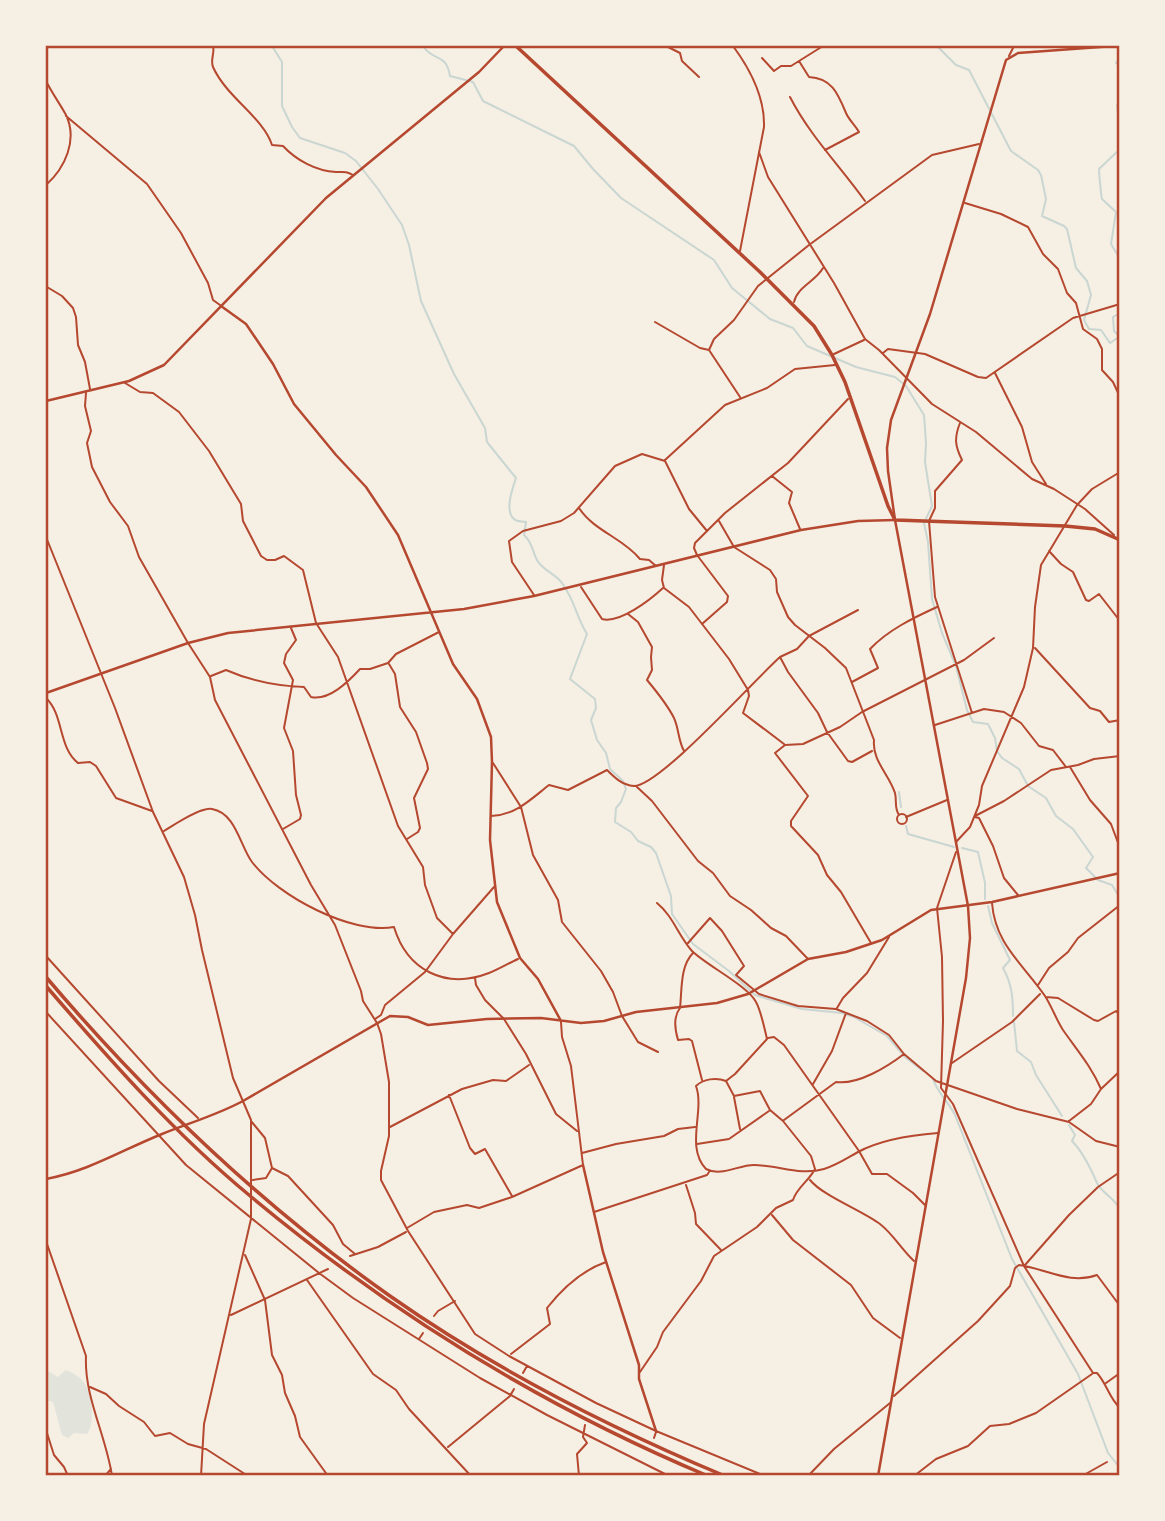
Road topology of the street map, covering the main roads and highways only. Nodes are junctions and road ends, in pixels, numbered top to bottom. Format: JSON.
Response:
{"nodes":[{"id":1,"x":516,"y":46,"type":"edge"},
{"id":2,"x":1117,"y":539,"type":"edge"},
{"id":3,"x":46,"y":977,"type":"edge"},
{"id":4,"x":46,"y":986,"type":"edge"},
{"id":5,"x":708,"y":1475,"type":"edge"},
{"id":6,"x":725,"y":1475,"type":"edge"}],
"edges":[{"from":1,"to":2,"type":"main road"},
{"from":3,"to":6,"type":"main road"},
{"from":4,"to":5,"type":"main road"}]}
